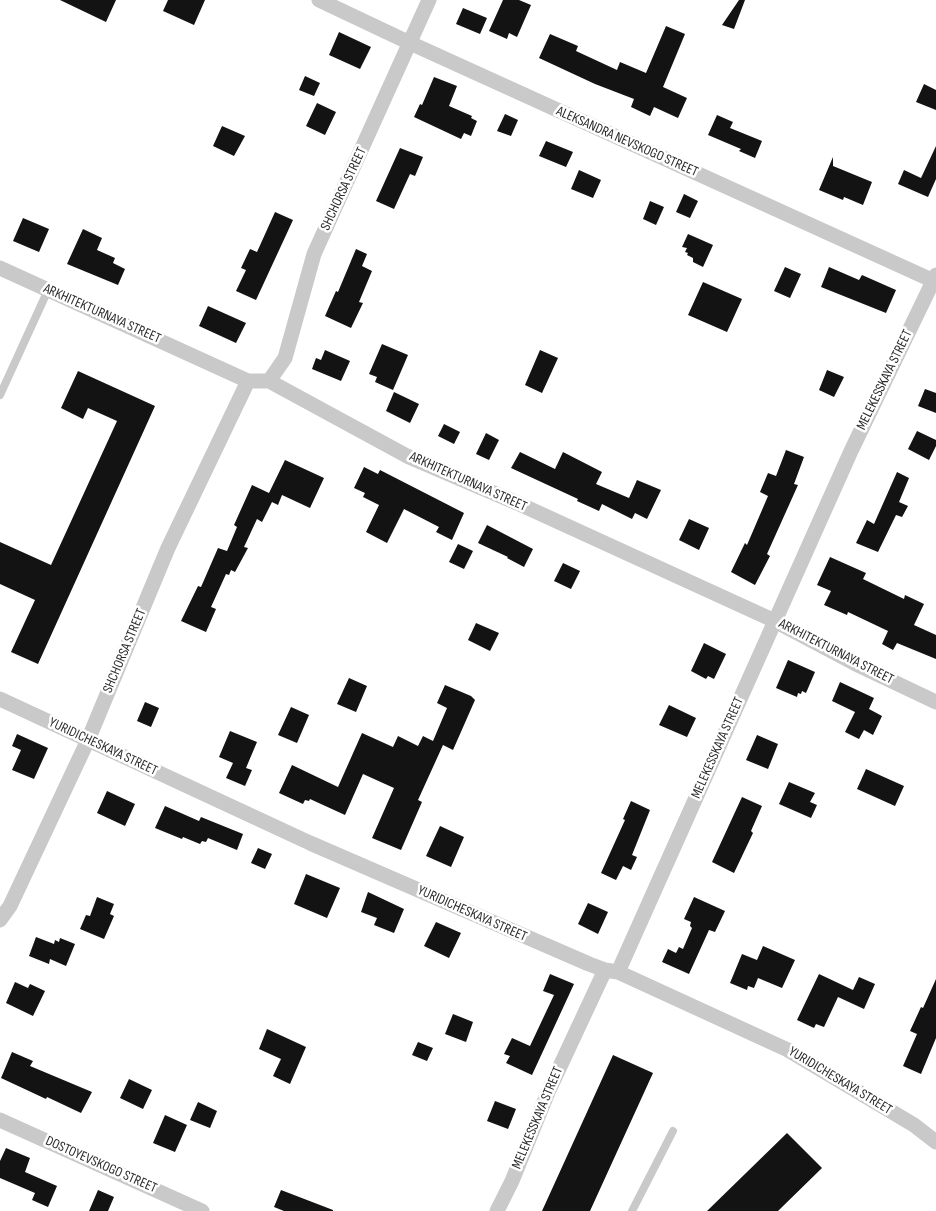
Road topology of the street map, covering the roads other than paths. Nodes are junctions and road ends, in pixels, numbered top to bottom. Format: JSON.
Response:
{"nodes":[{"id":1,"x":319,"y":0,"type":"edge"},
{"id":2,"x":429,"y":0,"type":"edge"},
{"id":3,"x":410,"y":43,"type":"junction"},
{"id":4,"x":0,"y":268,"type":"edge"},
{"id":5,"x":935,"y":279,"type":"edge"},
{"id":6,"x":48,"y":290,"type":"junction"},
{"id":7,"x":248,"y":381,"type":"junction"},
{"id":8,"x":269,"y":381,"type":"junction"},
{"id":9,"x":0,"y":396,"type":"edge"},
{"id":10,"x":774,"y":621,"type":"junction"},
{"id":11,"x":0,"y":699,"type":"edge"},
{"id":12,"x":936,"y":702,"type":"edge"},
{"id":13,"x":88,"y":740,"type":"junction"},
{"id":14,"x":0,"y":920,"type":"edge"},
{"id":15,"x":611,"y":971,"type":"junction"},
{"id":16,"x":0,"y":1120,"type":"edge"},
{"id":17,"x":673,"y":1131,"type":"dead end"},
{"id":18,"x":936,"y":1142,"type":"edge"},
{"id":19,"x":202,"y":1211,"type":"edge"},
{"id":20,"x":497,"y":1211,"type":"edge"},
{"id":21,"x":632,"y":1211,"type":"edge"}],
"edges":[{"from":1,"to":3,"type":"street","name":"ALEKSANDRA NEVSKOGO STREET"},
{"from":2,"to":3,"type":"street","name":"SHCHORSA STREET"},
{"from":3,"to":5,"type":"street","name":"ALEKSANDRA NEVSKOGO STREET"},
{"from":3,"to":8,"type":"street","name":"SHCHORSA STREET"},
{"from":4,"to":6,"type":"street","name":"ARKHITEKTURNAYA STREET"},
{"from":5,"to":10,"type":"street","name":"MELEKESSKAYA STREET"},
{"from":6,"to":7,"type":"street","name":"ARKHITEKTURNAYA STREET"},
{"from":6,"to":9,"type":"lane"},
{"from":7,"to":8,"type":"street","name":"ARKHITEKTURNAYA STREET"},
{"from":7,"to":13,"type":"street","name":"SHCHORSA STREET"},
{"from":8,"to":10,"type":"street","name":"ARKHITEKTURNAYA STREET"},
{"from":10,"to":12,"type":"street","name":"ARKHITEKTURNAYA STREET"},
{"from":10,"to":15,"type":"street","name":"MELEKESSKAYA STREET"},
{"from":11,"to":13,"type":"street","name":"YURIDICHESKAYA STREET"},
{"from":13,"to":14,"type":"street","name":"SHCHORSA STREET"},
{"from":13,"to":15,"type":"street","name":"YURIDICHESKAYA STREET"},
{"from":15,"to":18,"type":"street","name":"YURIDICHESKAYA STREET"},
{"from":15,"to":20,"type":"street","name":"MELEKESSKAYA STREET"},
{"from":16,"to":19,"type":"street","name":"DOSTOYEVSKOGO STREET"},
{"from":17,"to":21,"type":"lane"}]}
